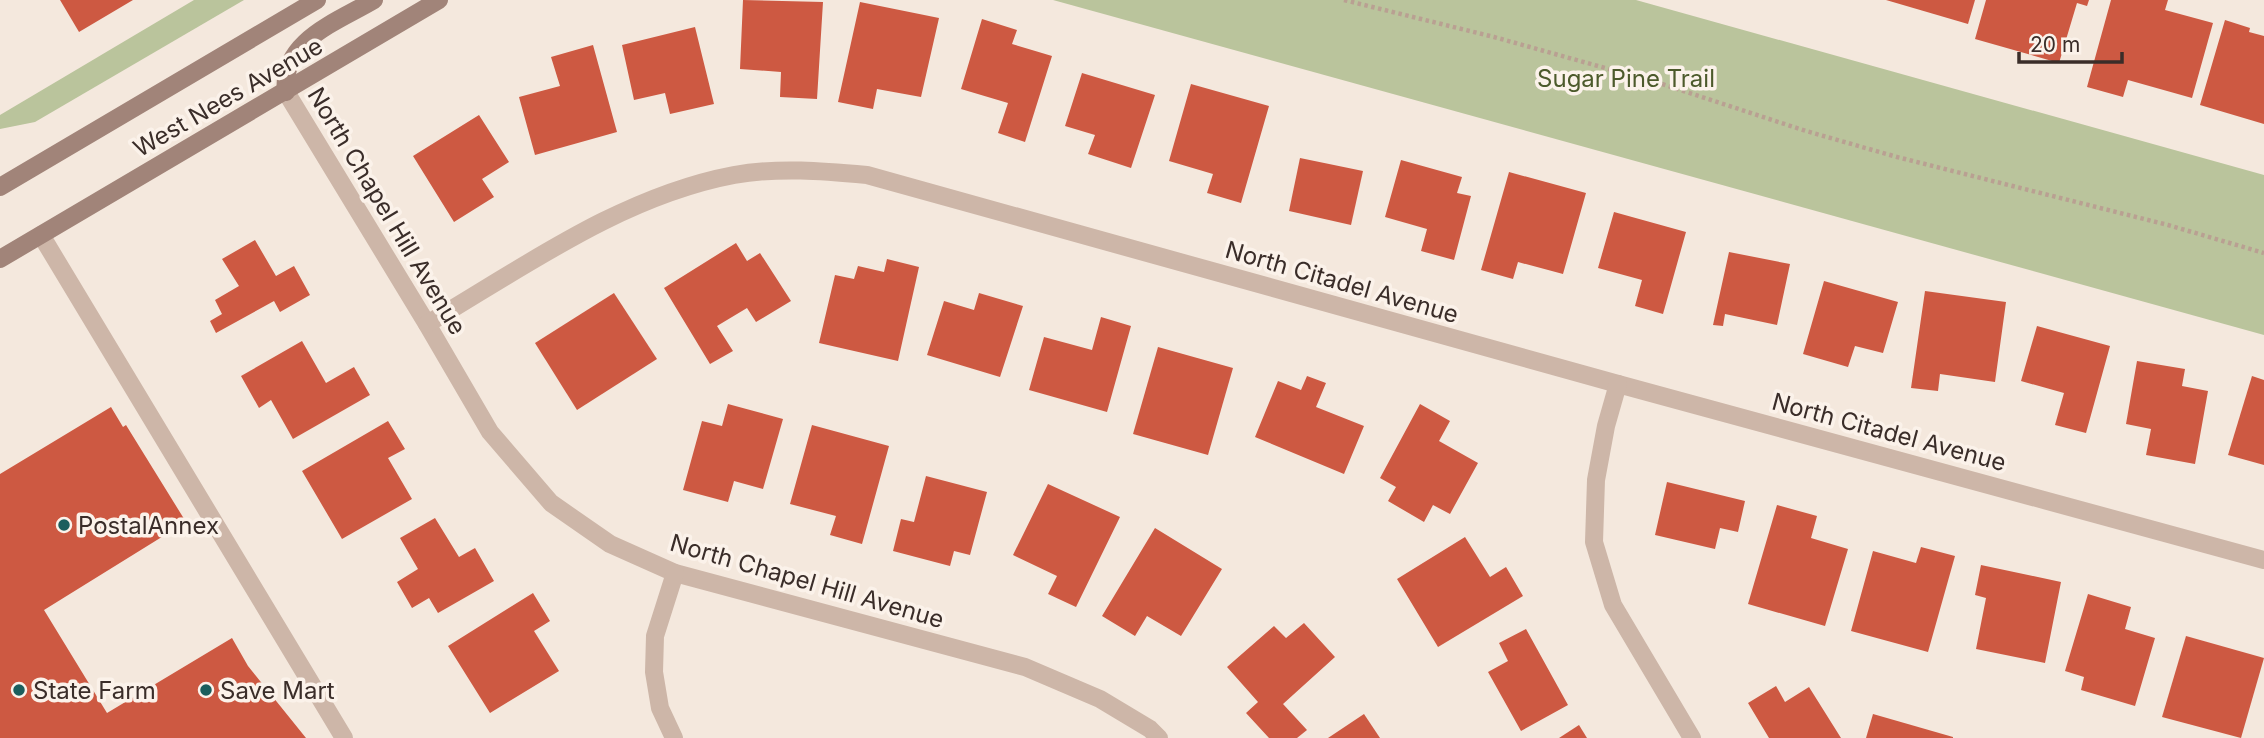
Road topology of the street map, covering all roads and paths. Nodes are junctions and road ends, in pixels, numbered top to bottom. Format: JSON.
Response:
{"nodes":[{"id":1,"x":317,"y":0,"type":"edge"},
{"id":2,"x":374,"y":0,"type":"edge"},
{"id":3,"x":439,"y":0,"type":"edge"},
{"id":4,"x":1344,"y":0,"type":"edge"},
{"id":5,"x":286,"y":92,"type":"junction"},
{"id":6,"x":0,"y":187,"type":"edge"},
{"id":7,"x":41,"y":235,"type":"junction"},
{"id":8,"x":2264,"y":253,"type":"edge"},
{"id":9,"x":0,"y":259,"type":"edge"},
{"id":10,"x":427,"y":324,"type":"junction"},
{"id":11,"x":1618,"y":384,"type":"junction"},
{"id":12,"x":2264,"y":559,"type":"edge"},
{"id":13,"x":675,"y":573,"type":"junction"},
{"id":14,"x":344,"y":738,"type":"edge"},
{"id":15,"x":674,"y":738,"type":"edge"},
{"id":16,"x":1159,"y":738,"type":"edge"},
{"id":17,"x":1692,"y":738,"type":"edge"}],
"edges":[{"from":1,"to":6,"type":"main road","name":"West Nees Avenue"},
{"from":2,"to":5,"type":"main road"},
{"from":3,"to":5,"type":"main road","name":"West Nees Avenue"},
{"from":4,"to":8,"type":"path"},
{"from":5,"to":7,"type":"main road","name":"West Nees Avenue"},
{"from":5,"to":10,"type":"street","name":"North Chapel Hill Avenue"},
{"from":7,"to":9,"type":"main road","name":"West Nees Avenue"},
{"from":7,"to":14,"type":"street"},
{"from":10,"to":11,"type":"street","name":"North Citadel Avenue"},
{"from":10,"to":13,"type":"street","name":"North Chapel Hill Avenue"},
{"from":11,"to":12,"type":"street","name":"North Citadel Avenue"},
{"from":11,"to":17,"type":"street"},
{"from":13,"to":15,"type":"street"},
{"from":13,"to":16,"type":"street","name":"North Chapel Hill Avenue"}]}
